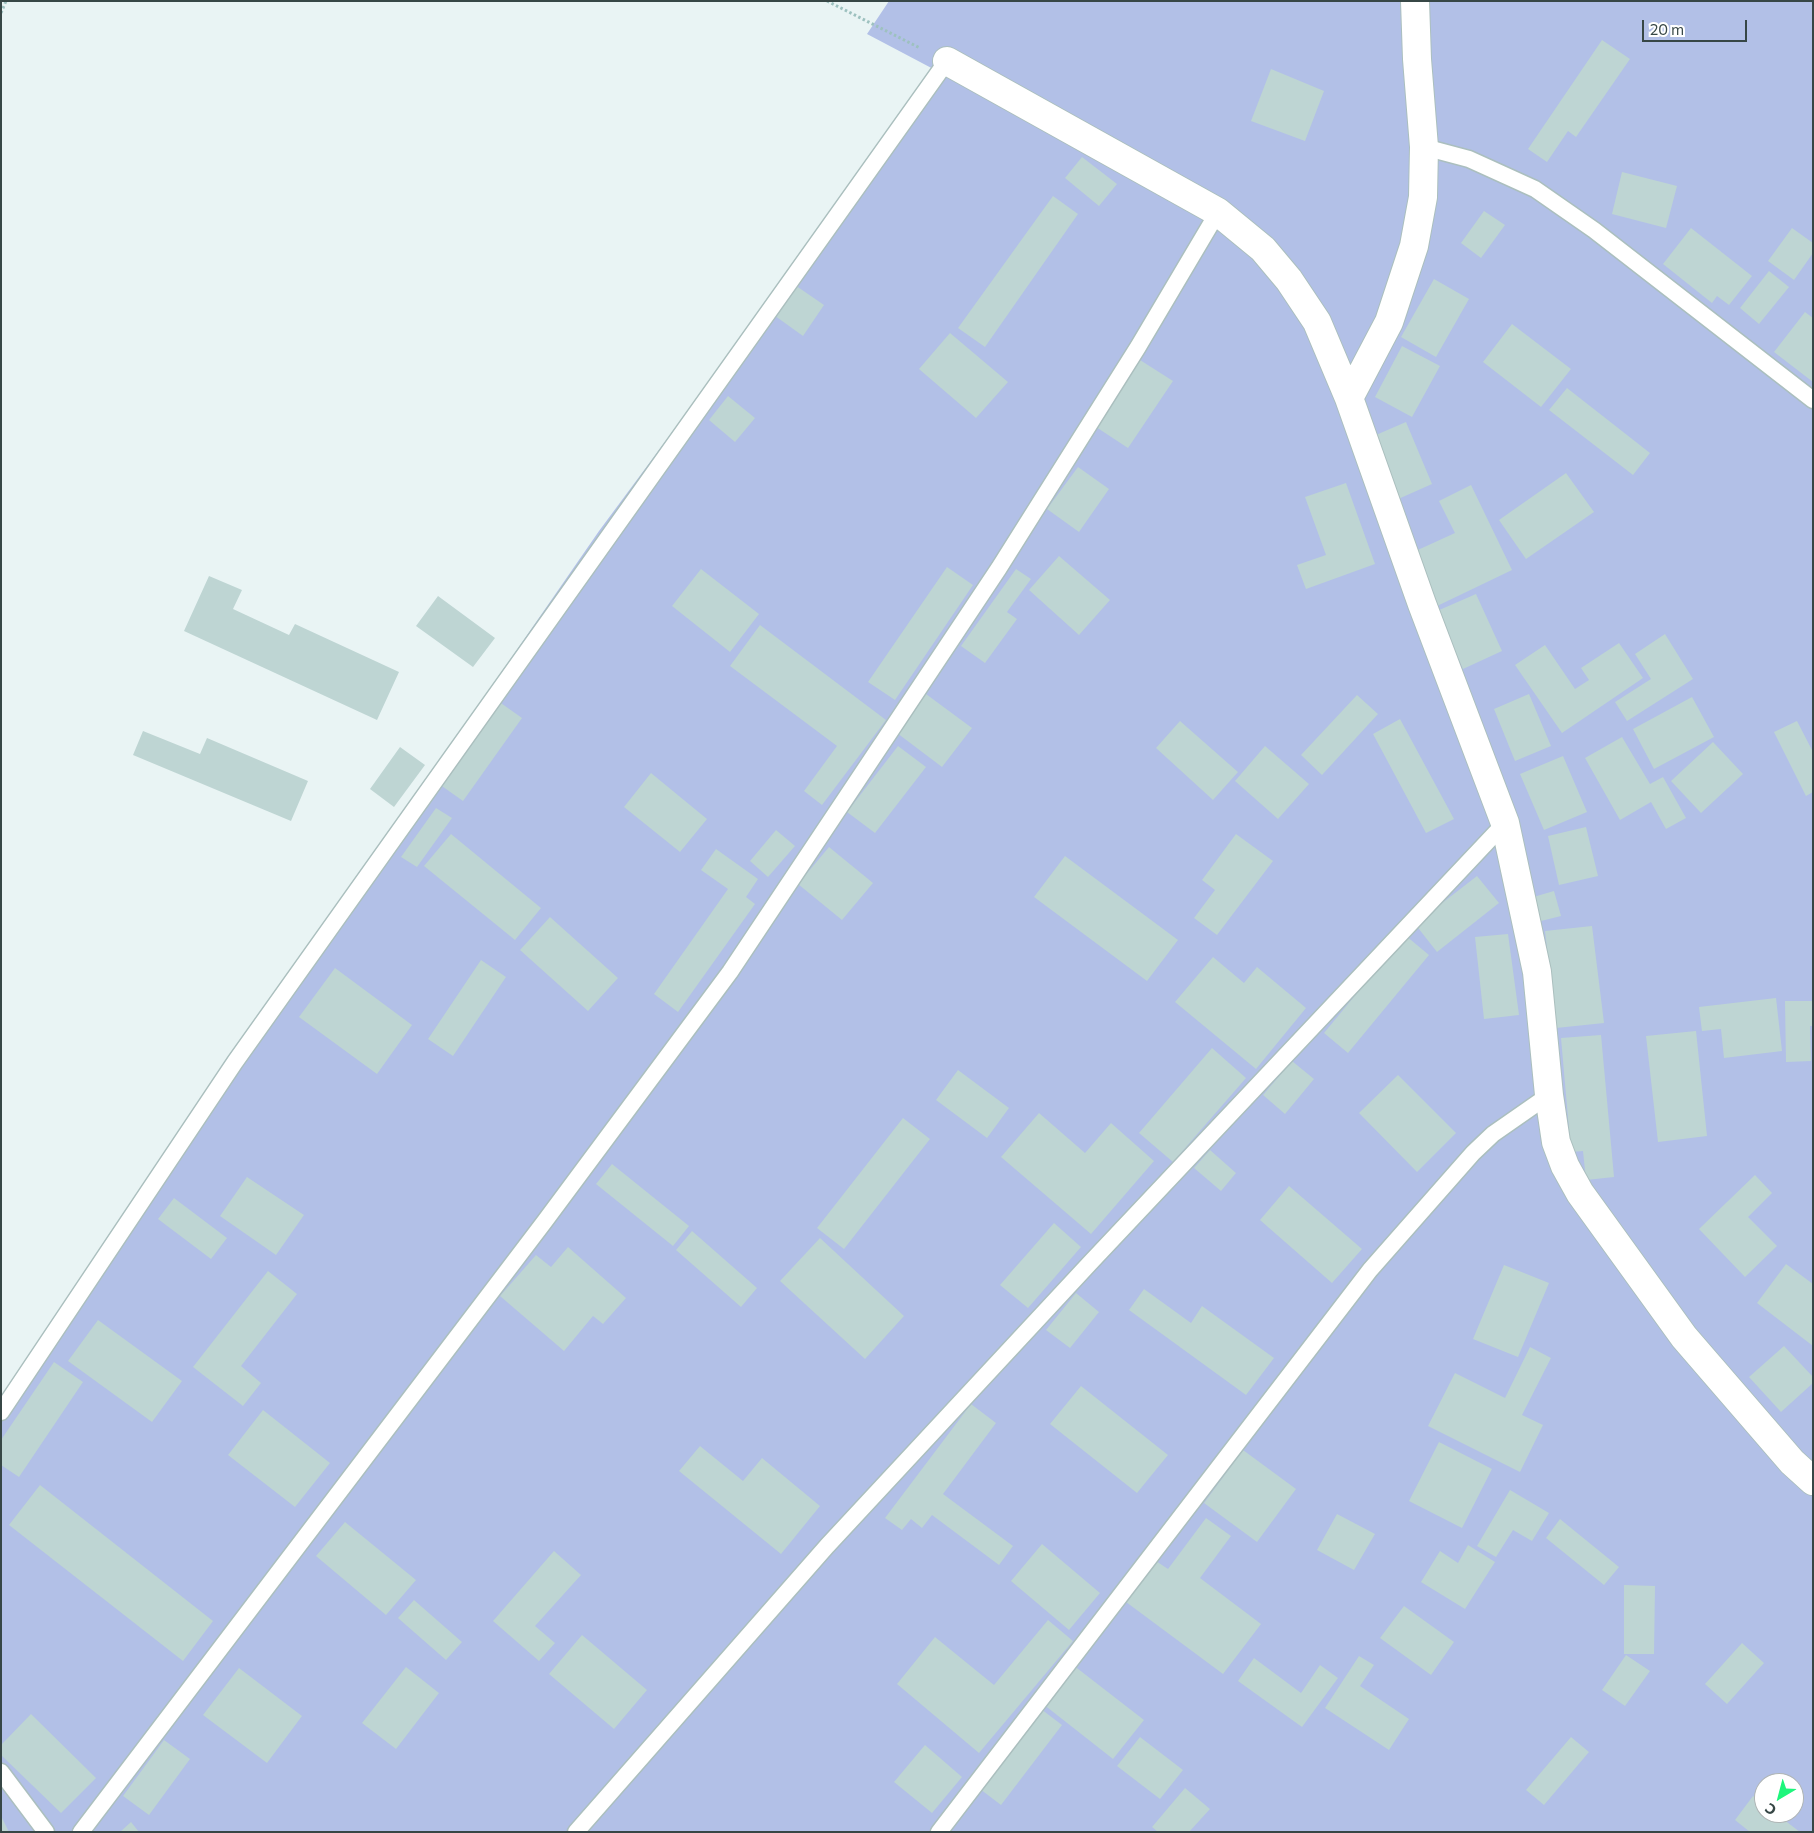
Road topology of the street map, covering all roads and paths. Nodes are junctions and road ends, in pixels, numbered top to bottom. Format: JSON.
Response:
{"nodes":[{"id":1,"x":6,"y":1,"type":"edge"},
{"id":2,"x":827,"y":1,"type":"edge"},
{"id":3,"x":1415,"y":1,"type":"edge"},
{"id":4,"x":1,"y":13,"type":"edge"},
{"id":5,"x":947,"y":62,"type":"junction"},
{"id":6,"x":1424,"y":147,"type":"junction"},
{"id":7,"x":1218,"y":212,"type":"junction"},
{"id":8,"x":1349,"y":398,"type":"junction"},
{"id":9,"x":1813,"y":400,"type":"edge"},
{"id":10,"x":1506,"y":823,"type":"junction"},
{"id":11,"x":1549,"y":1095,"type":"junction"},
{"id":12,"x":1,"y":1412,"type":"edge"},
{"id":13,"x":1813,"y":1481,"type":"edge"},
{"id":14,"x":1,"y":1772,"type":"edge"},
{"id":15,"x":46,"y":1832,"type":"edge"},
{"id":16,"x":81,"y":1832,"type":"edge"},
{"id":17,"x":576,"y":1832,"type":"edge"},
{"id":18,"x":939,"y":1832,"type":"edge"}],
"edges":[{"from":1,"to":4,"type":"path"},
{"from":2,"to":5,"type":"path"},
{"from":3,"to":6,"type":"street"},
{"from":5,"to":7,"type":"street"},
{"from":5,"to":12,"type":"lane"},
{"from":6,"to":8,"type":"street"},
{"from":6,"to":9,"type":"lane"},
{"from":7,"to":8,"type":"street"},
{"from":7,"to":16,"type":"lane"},
{"from":8,"to":10,"type":"street"},
{"from":10,"to":11,"type":"street"},
{"from":10,"to":17,"type":"lane"},
{"from":11,"to":13,"type":"street"},
{"from":11,"to":18,"type":"lane"},
{"from":14,"to":15,"type":"lane"}]}
